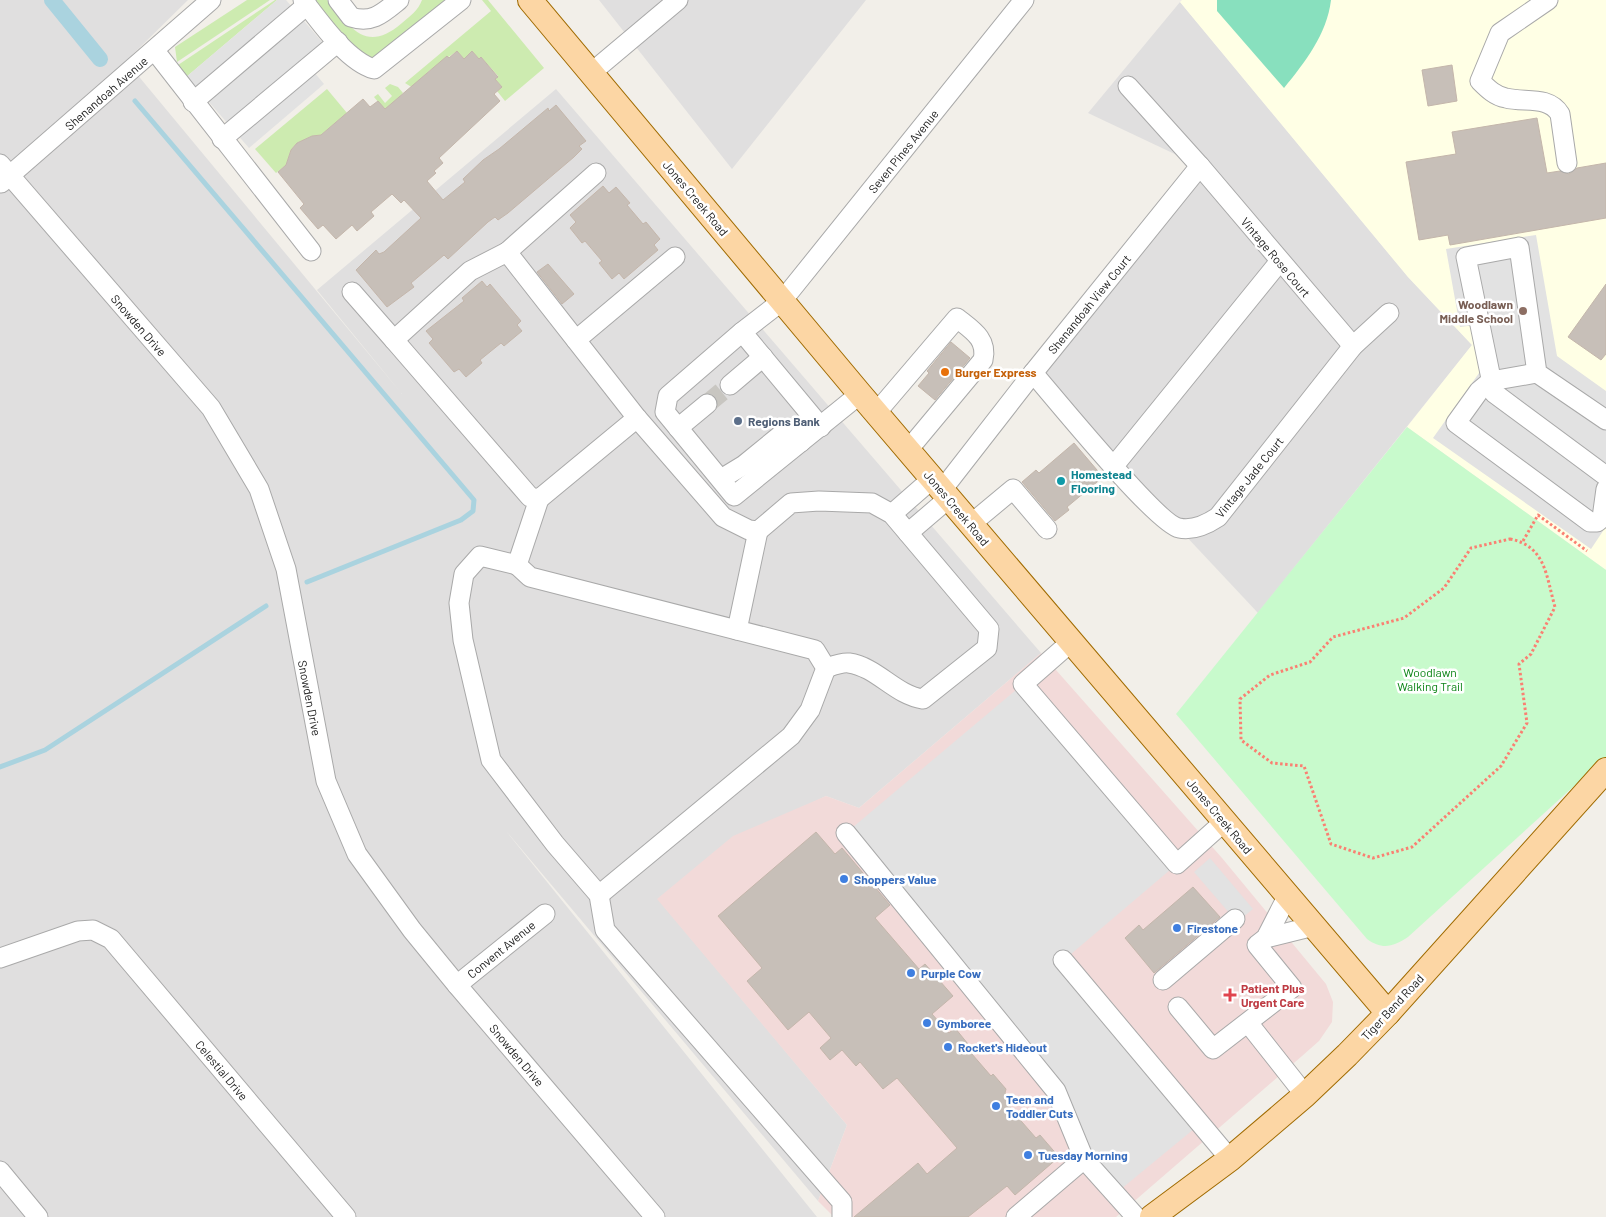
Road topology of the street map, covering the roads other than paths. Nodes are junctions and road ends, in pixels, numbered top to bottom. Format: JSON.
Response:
{"nodes":[{"id":1,"x":211,"y":0,"type":"edge"},
{"id":2,"x":338,"y":0,"type":"edge"},
{"id":3,"x":399,"y":0,"type":"edge"},
{"id":4,"x":462,"y":0,"type":"edge"},
{"id":5,"x":530,"y":0,"type":"edge"},
{"id":6,"x":678,"y":0,"type":"edge"},
{"id":7,"x":1024,"y":0,"type":"edge"},
{"id":8,"x":1548,"y":0,"type":"edge"},
{"id":9,"x":305,"y":3,"type":"edge"},
{"id":10,"x":338,"y":42,"type":"junction"},
{"id":11,"x":155,"y":51,"type":"junction"},
{"id":12,"x":591,"y":73,"type":"junction"},
{"id":13,"x":1128,"y":86,"type":"dead end"},
{"id":14,"x":193,"y":102,"type":"junction"},
{"id":15,"x":222,"y":139,"type":"junction"},
{"id":16,"x":1567,"y":163,"type":"dead end"},
{"id":17,"x":1200,"y":166,"type":"junction"},
{"id":18,"x":596,"y":173,"type":"dead end"},
{"id":19,"x":3,"y":175,"type":"edge"},
{"id":20,"x":311,"y":251,"type":"dead end"},
{"id":21,"x":507,"y":252,"type":"junction"},
{"id":22,"x":675,"y":257,"type":"dead end"},
{"id":23,"x":1280,"y":261,"type":"junction"},
{"id":24,"x":352,"y":292,"type":"dead end"},
{"id":25,"x":782,"y":301,"type":"junction"},
{"id":26,"x":1389,"y":313,"type":"dead end"},
{"id":27,"x":742,"y":332,"type":"junction"},
{"id":28,"x":394,"y":340,"type":"junction"},
{"id":29,"x":576,"y":340,"type":"junction"},
{"id":30,"x":1353,"y":346,"type":"junction"},
{"id":31,"x":763,"y":357,"type":"junction"},
{"id":32,"x":1033,"y":373,"type":"junction"},
{"id":33,"x":1537,"y":373,"type":"junction"},
{"id":34,"x":1491,"y":381,"type":"junction"},
{"id":35,"x":730,"y":385,"type":"tunnel mouth"},
{"id":36,"x":860,"y":394,"type":"junction"},
{"id":37,"x":707,"y":404,"type":"tunnel mouth"},
{"id":38,"x":876,"y":413,"type":"junction"},
{"id":39,"x":637,"y":418,"type":"junction"},
{"id":40,"x":1606,"y":420,"type":"edge"},
{"id":41,"x":821,"y":427,"type":"junction"},
{"id":42,"x":678,"y":428,"type":"junction"},
{"id":43,"x":908,"y":450,"type":"junction"},
{"id":44,"x":1114,"y":467,"type":"junction"},
{"id":45,"x":1606,"y":476,"type":"edge"},
{"id":46,"x":941,"y":489,"type":"junction"},
{"id":47,"x":1606,"y":489,"type":"edge"},
{"id":48,"x":539,"y":499,"type":"junction"},
{"id":49,"x":892,"y":514,"type":"junction"},
{"id":50,"x":971,"y":524,"type":"junction"},
{"id":51,"x":1047,"y":528,"type":"dead end"},
{"id":52,"x":758,"y":531,"type":"junction"},
{"id":53,"x":908,"y":533,"type":"junction"},
{"id":54,"x":517,"y":565,"type":"junction"},
{"id":55,"x":737,"y":630,"type":"junction"},
{"id":56,"x":1072,"y":642,"type":"junction"},
{"id":57,"x":826,"y":668,"type":"junction"},
{"id":58,"x":1606,"y":770,"type":"edge"},
{"id":59,"x":1225,"y":821,"type":"junction"},
{"id":60,"x":846,"y":833,"type":"dead end"},
{"id":61,"x":599,"y":894,"type":"junction"},
{"id":62,"x":1288,"y":895,"type":"junction"},
{"id":63,"x":545,"y":914,"type":"dead end"},
{"id":64,"x":1235,"y":919,"type":"dead end"},
{"id":65,"x":1314,"y":926,"type":"junction"},
{"id":66,"x":1266,"y":938,"type":"junction"},
{"id":67,"x":0,"y":958,"type":"edge"},
{"id":68,"x":1063,"y":960,"type":"dead end"},
{"id":69,"x":1162,"y":980,"type":"dead end"},
{"id":70,"x":457,"y":985,"type":"junction"},
{"id":71,"x":1178,"y":1007,"type":"dead end"},
{"id":72,"x":1388,"y":1013,"type":"junction"},
{"id":73,"x":1248,"y":1024,"type":"junction"},
{"id":74,"x":1305,"y":1095,"type":"junction"},
{"id":75,"x":1084,"y":1159,"type":"junction"},
{"id":76,"x":1230,"y":1159,"type":"junction"},
{"id":77,"x":0,"y":1171,"type":"edge"},
{"id":78,"x":1163,"y":1214,"type":"edge"},
{"id":79,"x":38,"y":1217,"type":"edge"},
{"id":80,"x":346,"y":1217,"type":"edge"},
{"id":81,"x":655,"y":1217,"type":"edge"},
{"id":82,"x":842,"y":1217,"type":"edge"},
{"id":83,"x":1016,"y":1217,"type":"edge"},
{"id":84,"x":1136,"y":1217,"type":"edge"}],
"edges":[{"from":1,"to":11,"type":"street","name":"Shenandoah Avenue"},
{"from":2,"to":3,"type":"street"},
{"from":4,"to":10,"type":"street"},
{"from":5,"to":12,"type":"main road","name":"Jones Creek Road"},
{"from":6,"to":12,"type":"street"},
{"from":7,"to":25,"type":"street","name":"Seven Pines Avenue"},
{"from":8,"to":16,"type":"street"},
{"from":9,"to":10,"type":"street"},
{"from":9,"to":14,"type":"street"},
{"from":10,"to":15,"type":"street"},
{"from":11,"to":14,"type":"street"},
{"from":11,"to":19,"type":"street","name":"Shenandoah Avenue"},
{"from":12,"to":25,"type":"main road","name":"Jones Creek Road"},
{"from":13,"to":17,"type":"street","name":"Vintage Rose Court"},
{"from":14,"to":15,"type":"street"},
{"from":15,"to":20,"type":"street"},
{"from":17,"to":23,"type":"street","name":"Vintage Rose Court"},
{"from":17,"to":32,"type":"street","name":"Shenandoah View Court"},
{"from":18,"to":21,"type":"street"},
{"from":19,"to":70,"type":"street","name":"Snowden Drive"},
{"from":21,"to":28,"type":"street"},
{"from":21,"to":29,"type":"street"},
{"from":22,"to":29,"type":"street"},
{"from":23,"to":30,"type":"street","name":"Vintage Rose Court"},
{"from":23,"to":44,"type":"street"},
{"from":24,"to":28,"type":"street"},
{"from":25,"to":27,"type":"street","name":"Seven Pines Avenue"},
{"from":25,"to":36,"type":"main road","name":"Jones Creek Road"},
{"from":26,"to":30,"type":"street","name":"Vintage Jade Court"},
{"from":27,"to":31,"type":"street"},
{"from":27,"to":42,"type":"street","name":"Seven Pines Avenue"},
{"from":28,"to":48,"type":"street"},
{"from":29,"to":39,"type":"street"},
{"from":30,"to":44,"type":"street","name":"Vintage Jade Court"},
{"from":31,"to":35,"type":"street"},
{"from":31,"to":41,"type":"street"},
{"from":32,"to":44,"type":"street","name":"Vintage Jade Court"},
{"from":32,"to":46,"type":"street","name":"Shenandoah View Court"},
{"from":33,"to":34,"type":"street"},
{"from":33,"to":34,"type":"street"},
{"from":33,"to":40,"type":"street"},
{"from":34,"to":45,"type":"street"},
{"from":34,"to":47,"type":"street"},
{"from":36,"to":38,"type":"main road","name":"Jones Creek Road"},
{"from":36,"to":41,"type":"street"},
{"from":37,"to":42,"type":"street"},
{"from":38,"to":43,"type":"main road","name":"Jones Creek Road"},
{"from":38,"to":43,"type":"street"},
{"from":39,"to":48,"type":"street"},
{"from":39,"to":52,"type":"street"},
{"from":41,"to":42,"type":"street","name":"Seven Pines Avenue"},
{"from":43,"to":46,"type":"main road","name":"Jones Creek Road"},
{"from":46,"to":49,"type":"street"},
{"from":46,"to":50,"type":"main road","name":"Jones Creek Road"},
{"from":46,"to":53,"type":"street"},
{"from":48,"to":54,"type":"street"},
{"from":49,"to":52,"type":"street"},
{"from":49,"to":53,"type":"street"},
{"from":50,"to":51,"type":"street"},
{"from":50,"to":56,"type":"main road","name":"Jones Creek Road"},
{"from":52,"to":55,"type":"street"},
{"from":53,"to":57,"type":"street"},
{"from":54,"to":55,"type":"street"},
{"from":54,"to":61,"type":"street"},
{"from":55,"to":57,"type":"street"},
{"from":56,"to":59,"type":"main road","name":"Jones Creek Road"},
{"from":56,"to":59,"type":"street"},
{"from":57,"to":61,"type":"street"},
{"from":58,"to":72,"type":"main road","name":"Tiger Bend Road"},
{"from":59,"to":62,"type":"main road","name":"Jones Creek Road"},
{"from":60,"to":75,"type":"street"},
{"from":61,"to":82,"type":"street"},
{"from":62,"to":65,"type":"main road","name":"Jones Creek Road"},
{"from":62,"to":66,"type":"street"},
{"from":63,"to":70,"type":"street","name":"Convent Avenue"},
{"from":64,"to":69,"type":"street"},
{"from":65,"to":66,"type":"street"},
{"from":65,"to":72,"type":"main road","name":"Jones Creek Road"},
{"from":66,"to":73,"type":"street"},
{"from":67,"to":80,"type":"street","name":"Celestial Drive"},
{"from":68,"to":76,"type":"street"},
{"from":70,"to":81,"type":"street","name":"Snowden Drive"},
{"from":71,"to":73,"type":"street"},
{"from":72,"to":74,"type":"main road","name":"Tiger Bend Road"},
{"from":73,"to":74,"type":"street"},
{"from":74,"to":76,"type":"main road","name":"Tiger Bend Road"},
{"from":75,"to":83,"type":"street"},
{"from":75,"to":84,"type":"street"},
{"from":76,"to":78,"type":"main road","name":"Tiger Bend Road"},
{"from":77,"to":79,"type":"street"}]}
